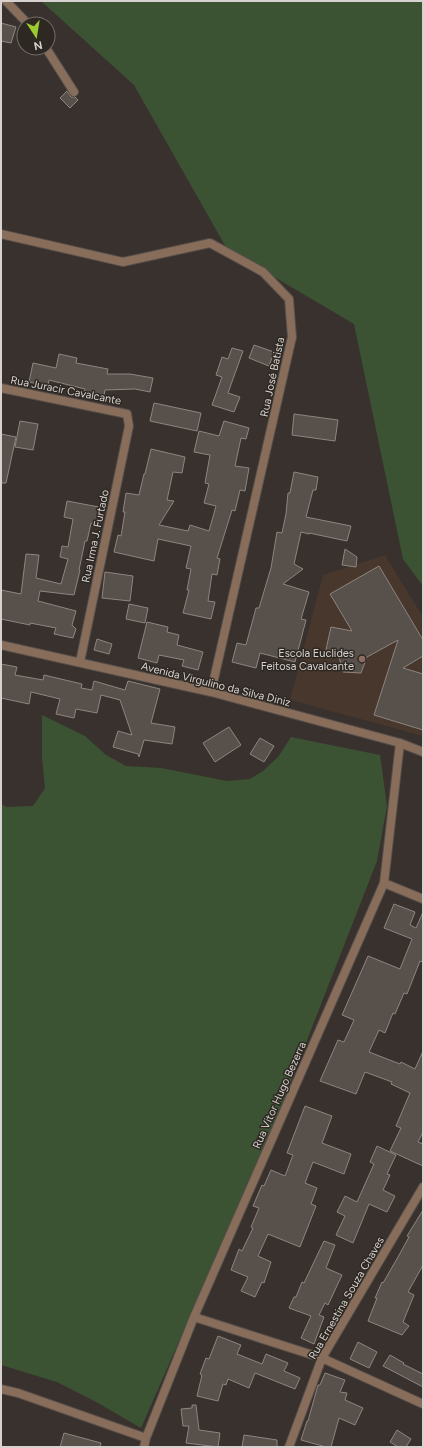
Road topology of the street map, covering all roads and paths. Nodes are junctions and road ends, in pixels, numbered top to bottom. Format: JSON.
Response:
{"nodes":[{"id":1,"x":6,"y":1,"type":"edge"},
{"id":2,"x":20,"y":16,"type":"edge"},
{"id":3,"x":51,"y":56,"type":"edge"},
{"id":4,"x":74,"y":92,"type":"dead end"},
{"id":5,"x":1,"y":234,"type":"edge"},
{"id":6,"x":1,"y":388,"type":"edge"},
{"id":7,"x":127,"y":414,"type":"joint"},
{"id":8,"x":1,"y":645,"type":"edge"},
{"id":9,"x":80,"y":662,"type":"junction"},
{"id":10,"x":211,"y":692,"type":"junction"},
{"id":11,"x":400,"y":743,"type":"junction"},
{"id":12,"x":423,"y":752,"type":"edge"},
{"id":13,"x":384,"y":883,"type":"junction"},
{"id":14,"x":423,"y":899,"type":"edge"},
{"id":15,"x":423,"y":1187,"type":"edge"},
{"id":16,"x":194,"y":1316,"type":"junction"},
{"id":17,"x":322,"y":1358,"type":"junction"},
{"id":18,"x":1,"y":1389,"type":"edge"},
{"id":19,"x":423,"y":1404,"type":"edge"},
{"id":20,"x":146,"y":1438,"type":"junction"},
{"id":21,"x":144,"y":1447,"type":"edge"},
{"id":22,"x":289,"y":1447,"type":"edge"}],
"edges":[{"from":1,"to":2,"type":"street"},
{"from":3,"to":4,"type":"street"},
{"from":5,"to":10,"type":"street","name":"Rua José Batista"},
{"from":6,"to":7,"type":"street","name":"Rua Juracir Cavalcante"},
{"from":7,"to":9,"type":"street","name":"Rua Irma J. Furtado"},
{"from":8,"to":9,"type":"street","name":"Avenida Virgulino da Silva Diniz"},
{"from":9,"to":10,"type":"street","name":"Avenida Virgulino da Silva Diniz"},
{"from":10,"to":11,"type":"street","name":"Avenida Virgulino da Silva Diniz"},
{"from":11,"to":12,"type":"street","name":"Avenida Virgulino da Silva Diniz"},
{"from":11,"to":13,"type":"street","name":"Rua Vitor Hugo Bezerra"},
{"from":13,"to":14,"type":"street"},
{"from":13,"to":16,"type":"street","name":"Rua Vitor Hugo Bezerra"},
{"from":15,"to":17,"type":"street","name":"Rua Ernestina Souza Chaves"},
{"from":16,"to":17,"type":"street"},
{"from":16,"to":20,"type":"street","name":"Rua Vitor Hugo Bezerra"},
{"from":17,"to":19,"type":"street"},
{"from":17,"to":22,"type":"street","name":"Rua Ernestina Souza Chaves"},
{"from":18,"to":20,"type":"street"},
{"from":20,"to":21,"type":"street","name":"Rua Vitor Hugo Bezerra"}]}
